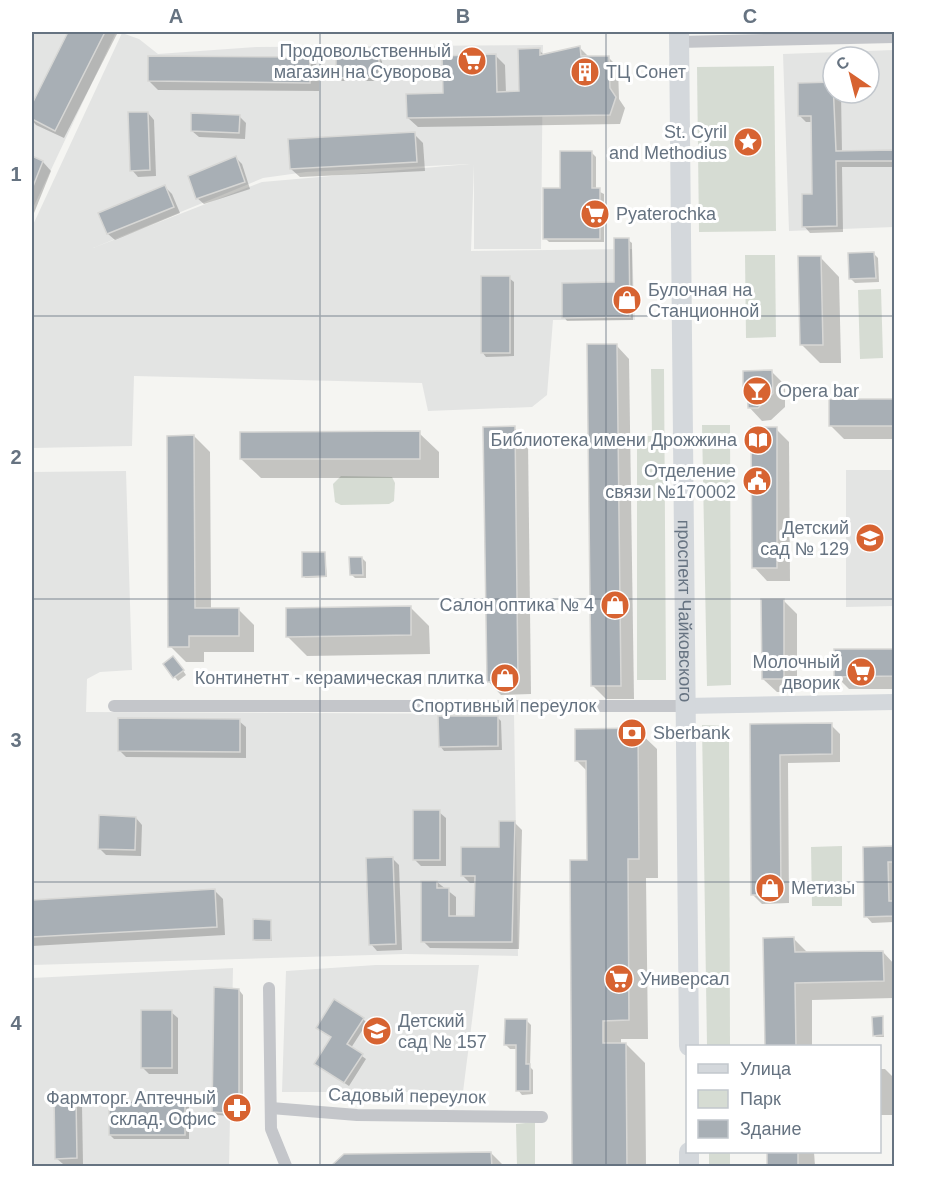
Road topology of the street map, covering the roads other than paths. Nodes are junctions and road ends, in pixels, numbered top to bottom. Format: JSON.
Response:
{"nodes":[{"id":1,"x":679,"y":37,"type":"edge"},
{"id":2,"x":894,"y":37,"type":"edge"},
{"id":3,"x":894,"y":702,"type":"edge"},
{"id":4,"x":114,"y":706,"type":"dead end"},
{"id":5,"x":685,"y":706,"type":"junction"},
{"id":6,"x":269,"y":988,"type":"dead end"},
{"id":7,"x":689,"y":1045,"type":"edge"},
{"id":8,"x":272,"y":1108,"type":"junction"},
{"id":9,"x":542,"y":1117,"type":"dead end"},
{"id":10,"x":286,"y":1167,"type":"edge"}],
"edges":[{"from":1,"to":2,"type":"street"},
{"from":1,"to":5,"type":"main road","name":"проспект Чайковского"},
{"from":3,"to":5,"type":"street","name":"Спортивный переулок"},
{"from":4,"to":5,"type":"street","name":"Спортивный переулок"},
{"from":5,"to":7,"type":"main road","name":"проспект Чайковского"},
{"from":6,"to":8,"type":"street"},
{"from":8,"to":9,"type":"street","name":"Садовый переулок"},
{"from":8,"to":10,"type":"street"}]}
